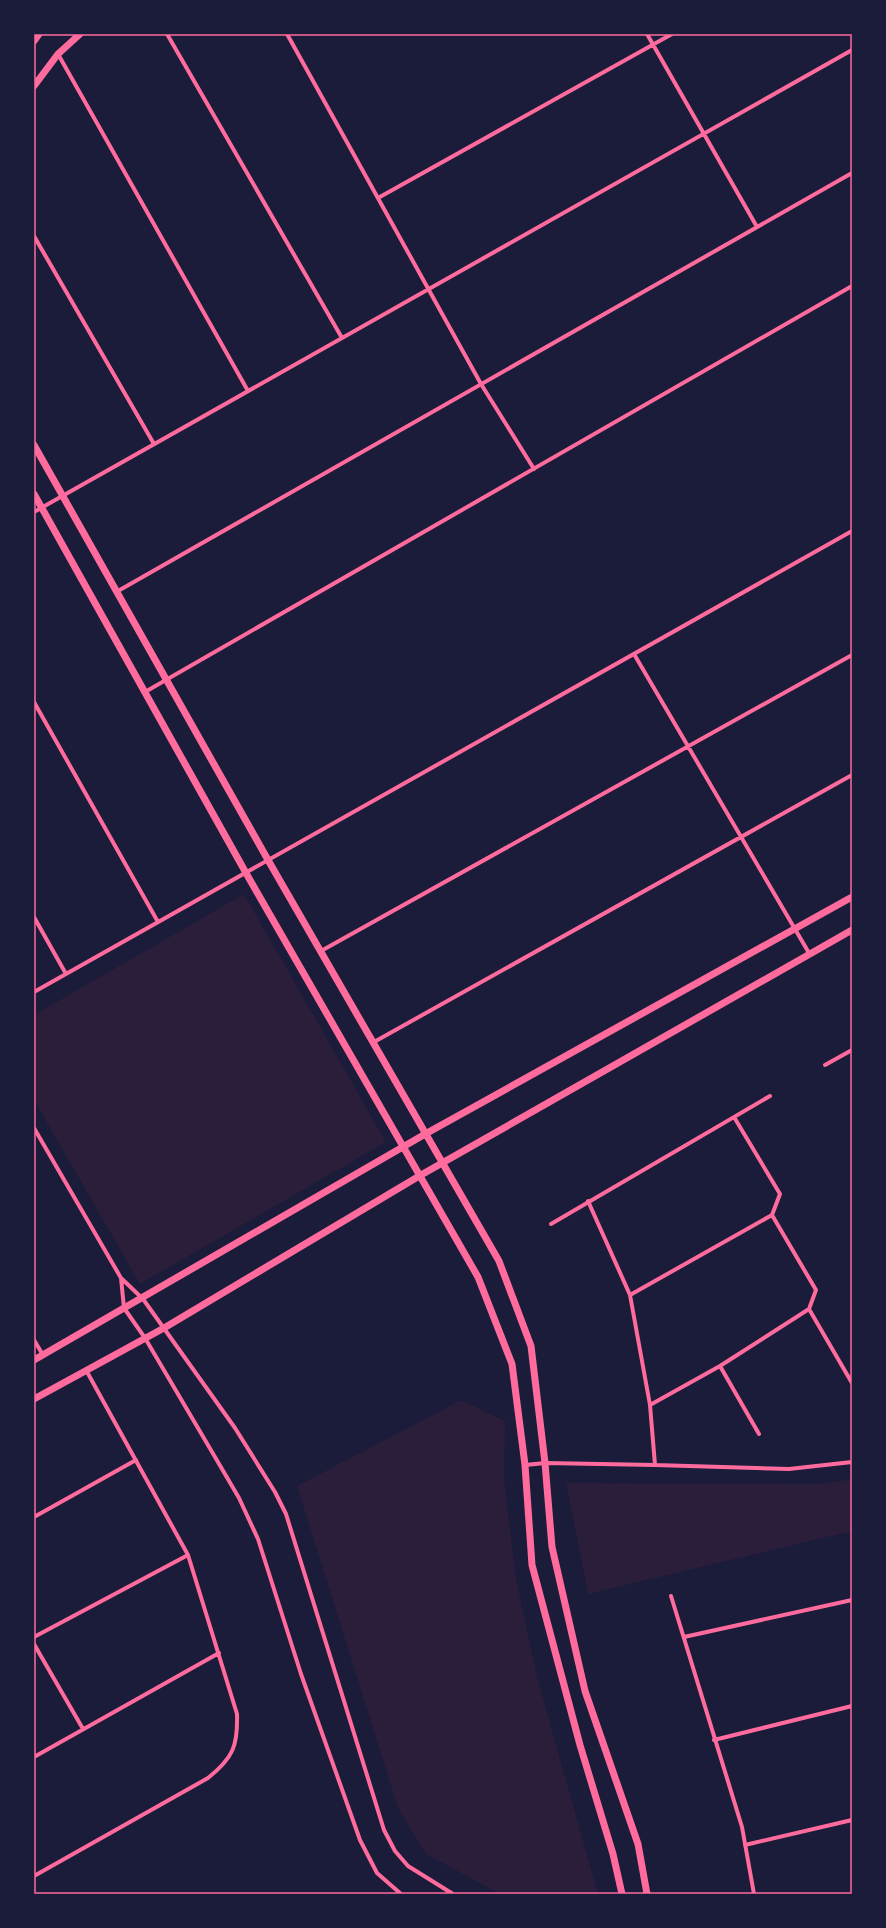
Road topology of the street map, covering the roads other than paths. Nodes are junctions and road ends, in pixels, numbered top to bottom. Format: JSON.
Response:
{"nodes":[{"id":1,"x":39,"y":34,"type":"edge"},
{"id":2,"x":80,"y":34,"type":"edge"},
{"id":3,"x":167,"y":34,"type":"edge"},
{"id":4,"x":287,"y":34,"type":"edge"},
{"id":5,"x":647,"y":34,"type":"edge"},
{"id":6,"x":672,"y":34,"type":"edge"},
{"id":7,"x":34,"y":41,"type":"edge"},
{"id":8,"x":653,"y":45,"type":"junction"},
{"id":9,"x":852,"y":50,"type":"edge"},
{"id":10,"x":58,"y":54,"type":"junction"},
{"id":11,"x":34,"y":86,"type":"edge"},
{"id":12,"x":704,"y":133,"type":"junction"},
{"id":13,"x":852,"y":173,"type":"edge"},
{"id":14,"x":378,"y":198,"type":"junction"},
{"id":15,"x":758,"y":227,"type":"junction"},
{"id":16,"x":34,"y":236,"type":"edge"},
{"id":17,"x":852,"y":286,"type":"edge"},
{"id":18,"x":428,"y":290,"type":"junction"},
{"id":19,"x":342,"y":338,"type":"junction"},
{"id":20,"x":481,"y":384,"type":"junction"},
{"id":21,"x":248,"y":391,"type":"junction"},
{"id":22,"x":154,"y":444,"type":"junction"},
{"id":23,"x":34,"y":445,"type":"edge"},
{"id":24,"x":534,"y":469,"type":"junction"},
{"id":25,"x":34,"y":494,"type":"edge"},
{"id":26,"x":62,"y":496,"type":"junction"},
{"id":27,"x":41,"y":508,"type":"junction"},
{"id":28,"x":34,"y":512,"type":"edge"},
{"id":29,"x":852,"y":531,"type":"edge"},
{"id":30,"x":118,"y":591,"type":"junction"},
{"id":31,"x":634,"y":654,"type":"junction"},
{"id":32,"x":852,"y":656,"type":"edge"},
{"id":33,"x":167,"y":680,"type":"junction"},
{"id":34,"x":144,"y":692,"type":"junction"},
{"id":35,"x":34,"y":702,"type":"edge"},
{"id":36,"x":688,"y":746,"type":"junction"},
{"id":37,"x":852,"y":775,"type":"edge"},
{"id":38,"x":741,"y":837,"type":"junction"},
{"id":39,"x":268,"y":860,"type":"junction"},
{"id":40,"x":246,"y":873,"type":"junction"},
{"id":41,"x":852,"y":897,"type":"edge"},
{"id":42,"x":34,"y":917,"type":"edge"},
{"id":43,"x":158,"y":922,"type":"junction"},
{"id":44,"x":795,"y":928,"type":"junction"},
{"id":45,"x":852,"y":930,"type":"edge"},
{"id":46,"x":321,"y":951,"type":"junction"},
{"id":47,"x":809,"y":953,"type":"junction"},
{"id":48,"x":66,"y":974,"type":"junction"},
{"id":49,"x":34,"y":992,"type":"edge"},
{"id":50,"x":374,"y":1042,"type":"junction"},
{"id":51,"x":852,"y":1050,"type":"edge"},
{"id":52,"x":825,"y":1065,"type":"dead end"},
{"id":53,"x":770,"y":1096,"type":"dead end"},
{"id":54,"x":734,"y":1117,"type":"junction"},
{"id":55,"x":34,"y":1128,"type":"edge"},
{"id":56,"x":427,"y":1134,"type":"junction"},
{"id":57,"x":404,"y":1147,"type":"junction"},
{"id":58,"x":444,"y":1163,"type":"junction"},
{"id":59,"x":421,"y":1175,"type":"junction"},
{"id":60,"x":588,"y":1201,"type":"junction"},
{"id":61,"x":772,"y":1215,"type":"junction"},
{"id":62,"x":551,"y":1224,"type":"dead end"},
{"id":63,"x":120,"y":1278,"type":"junction"},
{"id":64,"x":630,"y":1295,"type":"junction"},
{"id":65,"x":143,"y":1299,"type":"junction"},
{"id":66,"x":124,"y":1308,"type":"junction"},
{"id":67,"x":809,"y":1309,"type":"junction"},
{"id":68,"x":164,"y":1328,"type":"junction"},
{"id":69,"x":145,"y":1338,"type":"junction"},
{"id":70,"x":34,"y":1340,"type":"edge"},
{"id":71,"x":43,"y":1356,"type":"junction"},
{"id":72,"x":34,"y":1360,"type":"edge"},
{"id":73,"x":720,"y":1366,"type":"junction"},
{"id":74,"x":86,"y":1370,"type":"junction"},
{"id":75,"x":852,"y":1383,"type":"edge"},
{"id":76,"x":34,"y":1399,"type":"edge"},
{"id":77,"x":650,"y":1405,"type":"junction"},
{"id":78,"x":759,"y":1434,"type":"dead end"},
{"id":79,"x":136,"y":1460,"type":"junction"},
{"id":80,"x":852,"y":1462,"type":"edge"},
{"id":81,"x":545,"y":1463,"type":"junction"},
{"id":82,"x":655,"y":1464,"type":"junction"},
{"id":83,"x":525,"y":1465,"type":"junction"},
{"id":84,"x":34,"y":1517,"type":"edge"},
{"id":85,"x":188,"y":1555,"type":"junction"},
{"id":86,"x":671,"y":1596,"type":"dead end"},
{"id":87,"x":852,"y":1600,"type":"edge"},
{"id":88,"x":34,"y":1637,"type":"edge"},
{"id":89,"x":684,"y":1637,"type":"junction"},
{"id":90,"x":34,"y":1644,"type":"edge"},
{"id":91,"x":218,"y":1653,"type":"junction"},
{"id":92,"x":852,"y":1706,"type":"edge"},
{"id":93,"x":83,"y":1729,"type":"junction"},
{"id":94,"x":714,"y":1740,"type":"junction"},
{"id":95,"x":34,"y":1757,"type":"edge"},
{"id":96,"x":852,"y":1820,"type":"edge"},
{"id":97,"x":745,"y":1845,"type":"junction"},
{"id":98,"x":34,"y":1876,"type":"edge"},
{"id":99,"x":401,"y":1894,"type":"edge"},
{"id":100,"x":453,"y":1894,"type":"edge"},
{"id":101,"x":622,"y":1894,"type":"edge"},
{"id":102,"x":647,"y":1894,"type":"edge"},
{"id":103,"x":754,"y":1894,"type":"edge"}],
"edges":[{"from":1,"to":7,"type":"street"},
{"from":2,"to":10,"type":"street"},
{"from":3,"to":19,"type":"street"},
{"from":4,"to":14,"type":"street"},
{"from":5,"to":8,"type":"street"},
{"from":6,"to":8,"type":"street"},
{"from":8,"to":12,"type":"street"},
{"from":8,"to":14,"type":"street"},
{"from":9,"to":12,"type":"street"},
{"from":10,"to":11,"type":"street"},
{"from":10,"to":21,"type":"street"},
{"from":12,"to":15,"type":"street"},
{"from":12,"to":18,"type":"street"},
{"from":13,"to":15,"type":"street"},
{"from":14,"to":18,"type":"street"},
{"from":15,"to":20,"type":"street"},
{"from":16,"to":22,"type":"street"},
{"from":17,"to":24,"type":"street"},
{"from":18,"to":19,"type":"street"},
{"from":18,"to":20,"type":"street"},
{"from":19,"to":21,"type":"street"},
{"from":20,"to":24,"type":"street"},
{"from":20,"to":30,"type":"street"},
{"from":21,"to":22,"type":"street"},
{"from":22,"to":26,"type":"street"},
{"from":23,"to":26,"type":"street"},
{"from":24,"to":33,"type":"street"},
{"from":25,"to":27,"type":"street"},
{"from":26,"to":27,"type":"street"},
{"from":26,"to":30,"type":"street"},
{"from":27,"to":28,"type":"street"},
{"from":27,"to":34,"type":"street"},
{"from":29,"to":31,"type":"street"},
{"from":30,"to":33,"type":"street"},
{"from":31,"to":36,"type":"street"},
{"from":31,"to":39,"type":"street"},
{"from":32,"to":36,"type":"street"},
{"from":33,"to":34,"type":"street"},
{"from":33,"to":39,"type":"street"},
{"from":34,"to":40,"type":"street"},
{"from":35,"to":43,"type":"street"},
{"from":36,"to":38,"type":"street"},
{"from":36,"to":46,"type":"street"},
{"from":37,"to":38,"type":"street"},
{"from":38,"to":44,"type":"street"},
{"from":38,"to":50,"type":"street"},
{"from":39,"to":40,"type":"street"},
{"from":39,"to":46,"type":"street"},
{"from":40,"to":43,"type":"street"},
{"from":40,"to":57,"type":"street"},
{"from":41,"to":44,"type":"street"},
{"from":42,"to":48,"type":"street"},
{"from":43,"to":48,"type":"street"},
{"from":44,"to":47,"type":"street"},
{"from":44,"to":56,"type":"street"},
{"from":45,"to":47,"type":"street"},
{"from":46,"to":50,"type":"street"},
{"from":47,"to":58,"type":"street"},
{"from":48,"to":49,"type":"street"},
{"from":50,"to":56,"type":"street"},
{"from":51,"to":52,"type":"street"},
{"from":53,"to":54,"type":"street"},
{"from":54,"to":60,"type":"street"},
{"from":54,"to":61,"type":"street"},
{"from":55,"to":63,"type":"street"},
{"from":56,"to":57,"type":"street"},
{"from":56,"to":58,"type":"street"},
{"from":57,"to":59,"type":"street"},
{"from":57,"to":65,"type":"street"},
{"from":58,"to":59,"type":"street"},
{"from":58,"to":81,"type":"street"},
{"from":59,"to":68,"type":"street"},
{"from":59,"to":83,"type":"street"},
{"from":60,"to":62,"type":"street"},
{"from":60,"to":64,"type":"street"},
{"from":61,"to":64,"type":"street"},
{"from":61,"to":67,"type":"street"},
{"from":63,"to":65,"type":"street"},
{"from":63,"to":66,"type":"street"},
{"from":64,"to":77,"type":"street"},
{"from":65,"to":66,"type":"street"},
{"from":65,"to":68,"type":"street"},
{"from":66,"to":69,"type":"street"},
{"from":66,"to":71,"type":"street"},
{"from":67,"to":73,"type":"street"},
{"from":67,"to":75,"type":"street"},
{"from":68,"to":69,"type":"street"},
{"from":68,"to":100,"type":"street"},
{"from":69,"to":74,"type":"street"},
{"from":69,"to":99,"type":"street"},
{"from":70,"to":71,"type":"street"},
{"from":71,"to":72,"type":"street"},
{"from":73,"to":77,"type":"street"},
{"from":73,"to":78,"type":"street"},
{"from":74,"to":76,"type":"street"},
{"from":74,"to":79,"type":"street"},
{"from":77,"to":82,"type":"street"},
{"from":79,"to":84,"type":"street"},
{"from":79,"to":85,"type":"street"},
{"from":80,"to":82,"type":"street"},
{"from":81,"to":82,"type":"street"},
{"from":81,"to":83,"type":"street"},
{"from":81,"to":102,"type":"street"},
{"from":83,"to":101,"type":"street"},
{"from":85,"to":88,"type":"street"},
{"from":85,"to":91,"type":"street"},
{"from":86,"to":89,"type":"street"},
{"from":87,"to":89,"type":"street"},
{"from":89,"to":94,"type":"street"},
{"from":90,"to":93,"type":"street"},
{"from":91,"to":93,"type":"street"},
{"from":91,"to":98,"type":"street"},
{"from":92,"to":94,"type":"street"},
{"from":93,"to":95,"type":"street"},
{"from":94,"to":97,"type":"street"},
{"from":96,"to":97,"type":"street"},
{"from":97,"to":103,"type":"street"}]}
